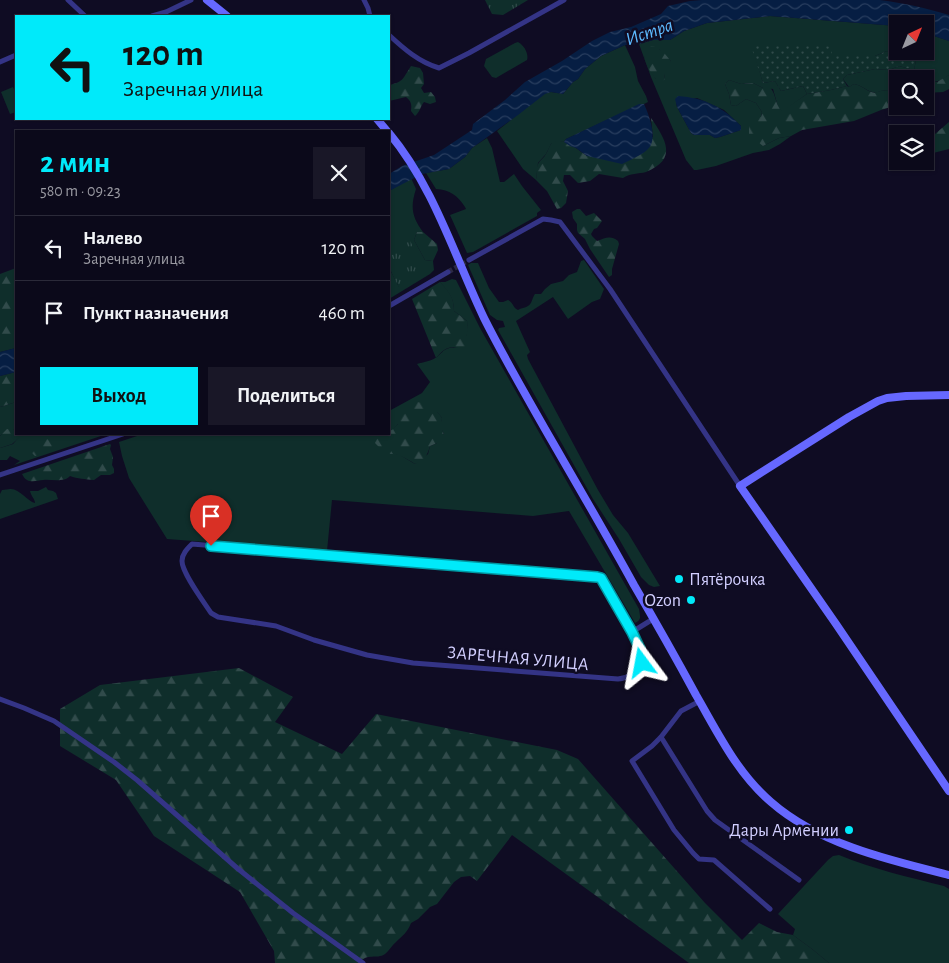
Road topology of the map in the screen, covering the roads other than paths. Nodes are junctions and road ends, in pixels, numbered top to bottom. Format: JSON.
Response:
{"nodes":[{"id":1,"x":68,"y":0,"type":"edge"},
{"id":2,"x":191,"y":0,"type":"edge"},
{"id":3,"x":208,"y":0,"type":"edge"},
{"id":4,"x":364,"y":0,"type":"edge"},
{"id":5,"x":564,"y":0,"type":"edge"},
{"id":6,"x":84,"y":15,"type":"edge"},
{"id":7,"x":156,"y":15,"type":"edge"},
{"id":8,"x":226,"y":15,"type":"edge"},
{"id":9,"x":370,"y":15,"type":"edge"},
{"id":10,"x":390,"y":36,"type":"edge"},
{"id":11,"x":15,"y":55,"type":"edge"},
{"id":12,"x":0,"y":62,"type":"edge"},
{"id":13,"x":378,"y":120,"type":"edge"},
{"id":14,"x":386,"y":130,"type":"edge"},
{"id":15,"x":390,"y":135,"type":"edge"},
{"id":16,"x":469,"y":260,"type":"tunnel mouth"},
{"id":17,"x":448,"y":272,"type":"tunnel mouth"},
{"id":18,"x":390,"y":305,"type":"edge"},
{"id":19,"x":949,"y":395,"type":"edge"},
{"id":20,"x":120,"y":435,"type":"edge"},
{"id":21,"x":0,"y":476,"type":"edge"},
{"id":22,"x":740,"y":486,"type":"junction"},
{"id":23,"x":653,"y":619,"type":"junction"},
{"id":24,"x":632,"y":632,"type":"junction"},
{"id":25,"x":0,"y":698,"type":"edge"},
{"id":26,"x":700,"y":701,"type":"junction"},
{"id":27,"x":661,"y":737,"type":"junction"},
{"id":28,"x":949,"y":791,"type":"edge"},
{"id":29,"x":949,"y":875,"type":"edge"},
{"id":30,"x":800,"y":880,"type":"dead end"},
{"id":31,"x":770,"y":909,"type":"dead end"},
{"id":32,"x":363,"y":963,"type":"edge"}],
"edges":[{"from":1,"to":6,"type":"street"},
{"from":2,"to":7,"type":"street"},
{"from":3,"to":8,"type":"main road"},
{"from":4,"to":9,"type":"street"},
{"from":5,"to":10,"type":"street"},
{"from":11,"to":12,"type":"street"},
{"from":13,"to":14,"type":"main road"},
{"from":15,"to":23,"type":"main road"},
{"from":16,"to":22,"type":"street"},
{"from":17,"to":18,"type":"street"},
{"from":19,"to":22,"type":"main road"},
{"from":20,"to":21,"type":"street"},
{"from":22,"to":28,"type":"main road"},
{"from":23,"to":24,"type":"street"},
{"from":23,"to":26,"type":"main road"},
{"from":24,"to":24,"type":"street","name":"ЗАРЕЧНАЯ УЛИЦА"},
{"from":25,"to":32,"type":"street"},
{"from":26,"to":27,"type":"street"},
{"from":26,"to":29,"type":"main road"},
{"from":27,"to":30,"type":"street"},
{"from":27,"to":31,"type":"street"}]}
